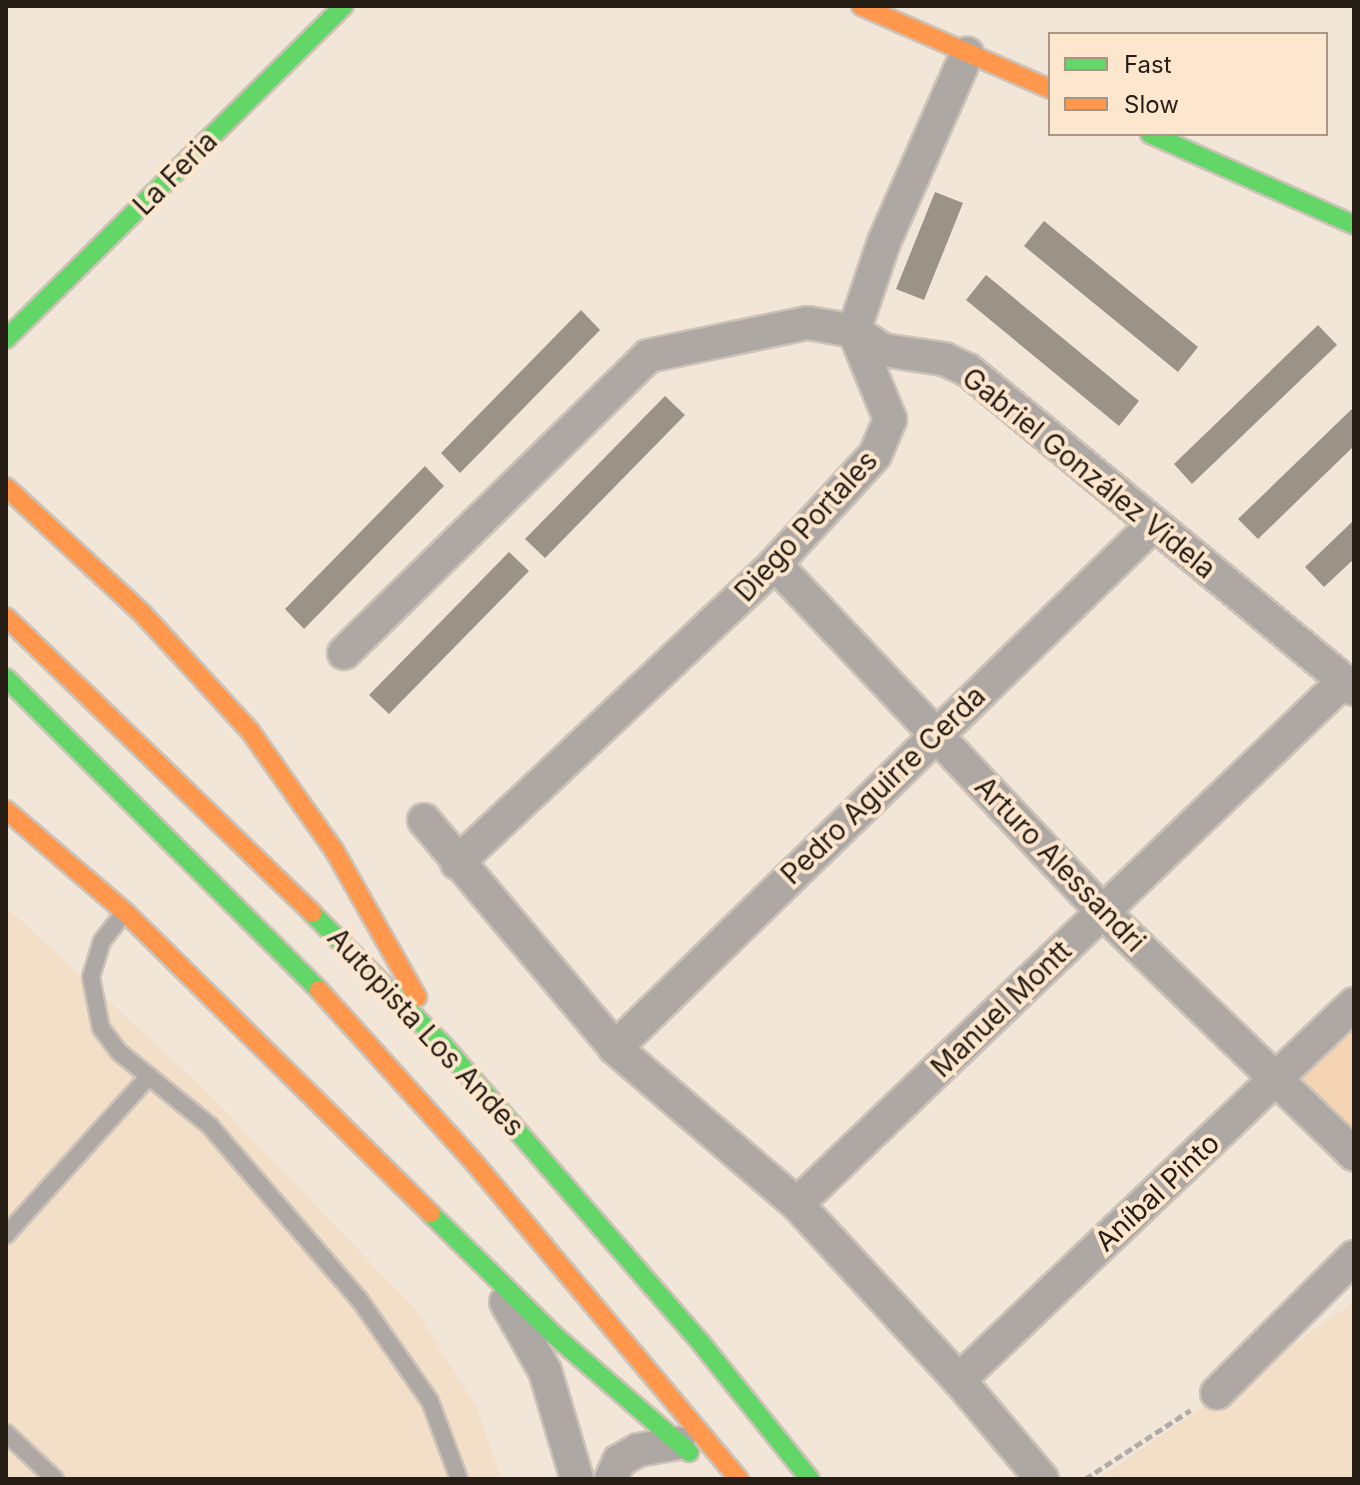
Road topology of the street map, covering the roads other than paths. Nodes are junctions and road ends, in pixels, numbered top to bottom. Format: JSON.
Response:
{"nodes":[{"id":1,"x":344,"y":6,"type":"edge"},
{"id":2,"x":861,"y":6,"type":"edge"},
{"id":3,"x":967,"y":54,"type":"junction"},
{"id":4,"x":1048,"y":88,"type":"edge"},
{"id":5,"x":1155,"y":136,"type":"edge"},
{"id":6,"x":1353,"y":222,"type":"edge"},
{"id":7,"x":854,"y":331,"type":"junction"},
{"id":8,"x":6,"y":339,"type":"edge"},
{"id":9,"x":6,"y":487,"type":"edge"},
{"id":10,"x":1153,"y":525,"type":"junction"},
{"id":11,"x":775,"y":564,"type":"junction"},
{"id":12,"x":6,"y":617,"type":"edge"},
{"id":13,"x":344,"y":653,"type":"dead end"},
{"id":14,"x":6,"y":678,"type":"edge"},
{"id":15,"x":1349,"y":685,"type":"edge"},
{"id":16,"x":935,"y":734,"type":"junction"},
{"id":17,"x":6,"y":810,"type":"edge"},
{"id":18,"x":424,"y":820,"type":"dead end"},
{"id":19,"x":457,"y":863,"type":"junction"},
{"id":20,"x":125,"y":912,"type":"junction"},
{"id":21,"x":1103,"y":912,"type":"junction"},
{"id":22,"x":1354,"y":1004,"type":"edge"},
{"id":23,"x":443,"y":1045,"type":"junction"},
{"id":24,"x":615,"y":1048,"type":"junction"},
{"id":25,"x":149,"y":1076,"type":"junction"},
{"id":26,"x":1276,"y":1080,"type":"junction"},
{"id":27,"x":1354,"y":1154,"type":"edge"},
{"id":28,"x":797,"y":1204,"type":"junction"},
{"id":29,"x":6,"y":1235,"type":"edge"},
{"id":30,"x":1354,"y":1257,"type":"edge"},
{"id":31,"x":491,"y":1274,"type":"junction"},
{"id":32,"x":959,"y":1380,"type":"junction"},
{"id":33,"x":1217,"y":1393,"type":"road end"},
{"id":34,"x":6,"y":1433,"type":"edge"},
{"id":35,"x":678,"y":1443,"type":"junction"},
{"id":36,"x":55,"y":1479,"type":"edge"},
{"id":37,"x":459,"y":1479,"type":"edge"},
{"id":38,"x":577,"y":1479,"type":"edge"},
{"id":39,"x":611,"y":1479,"type":"edge"},
{"id":40,"x":720,"y":1479,"type":"edge"},
{"id":41,"x":739,"y":1479,"type":"edge"},
{"id":42,"x":810,"y":1479,"type":"edge"},
{"id":43,"x":1042,"y":1479,"type":"edge"}],
"edges":[{"from":1,"to":8,"type":"main road","name":"La Feria"},
{"from":2,"to":3,"type":"main road"},
{"from":3,"to":4,"type":"main road"},
{"from":3,"to":7,"type":"street"},
{"from":5,"to":6,"type":"main road"},
{"from":7,"to":10,"type":"street","name":"Gabriel González Videla"},
{"from":7,"to":11,"type":"street","name":"Diego Portales"},
{"from":7,"to":13,"type":"street","name":"Gabriel González Videla"},
{"from":9,"to":23,"type":"main road"},
{"from":10,"to":15,"type":"street","name":"Gabriel González Videla"},
{"from":10,"to":16,"type":"street","name":"Pedro Aguirre Cerda"},
{"from":11,"to":16,"type":"street","name":"Arturo Alessandri"},
{"from":11,"to":19,"type":"street","name":"Diego Portales"},
{"from":12,"to":23,"type":"main road","name":"Autopista Los Andes"},
{"from":14,"to":41,"type":"main road","name":"Autopista Los Andes"},
{"from":15,"to":21,"type":"street","name":"Manuel Montt"},
{"from":16,"to":21,"type":"street","name":"Arturo Alessandri"},
{"from":16,"to":24,"type":"street","name":"Pedro Aguirre Cerda"},
{"from":17,"to":20,"type":"main road"},
{"from":18,"to":19,"type":"street"},
{"from":19,"to":24,"type":"street"},
{"from":20,"to":25,"type":"lane"},
{"from":20,"to":31,"type":"main road"},
{"from":21,"to":26,"type":"street","name":"Arturo Alessandri"},
{"from":21,"to":28,"type":"street","name":"Manuel Montt"},
{"from":22,"to":26,"type":"street","name":"Aníbal Pinto"},
{"from":23,"to":42,"type":"main road","name":"Autopista Los Andes"},
{"from":24,"to":28,"type":"street"},
{"from":25,"to":29,"type":"lane"},
{"from":25,"to":37,"type":"lane"},
{"from":26,"to":27,"type":"street","name":"Arturo Alessandri"},
{"from":26,"to":32,"type":"street","name":"Aníbal Pinto"},
{"from":28,"to":32,"type":"street"},
{"from":30,"to":33,"type":"street"},
{"from":31,"to":35,"type":"main road"},
{"from":31,"to":38,"type":"street"},
{"from":32,"to":43,"type":"street"},
{"from":34,"to":36,"type":"lane"},
{"from":35,"to":39,"type":"street"},
{"from":35,"to":40,"type":"main road"}]}
